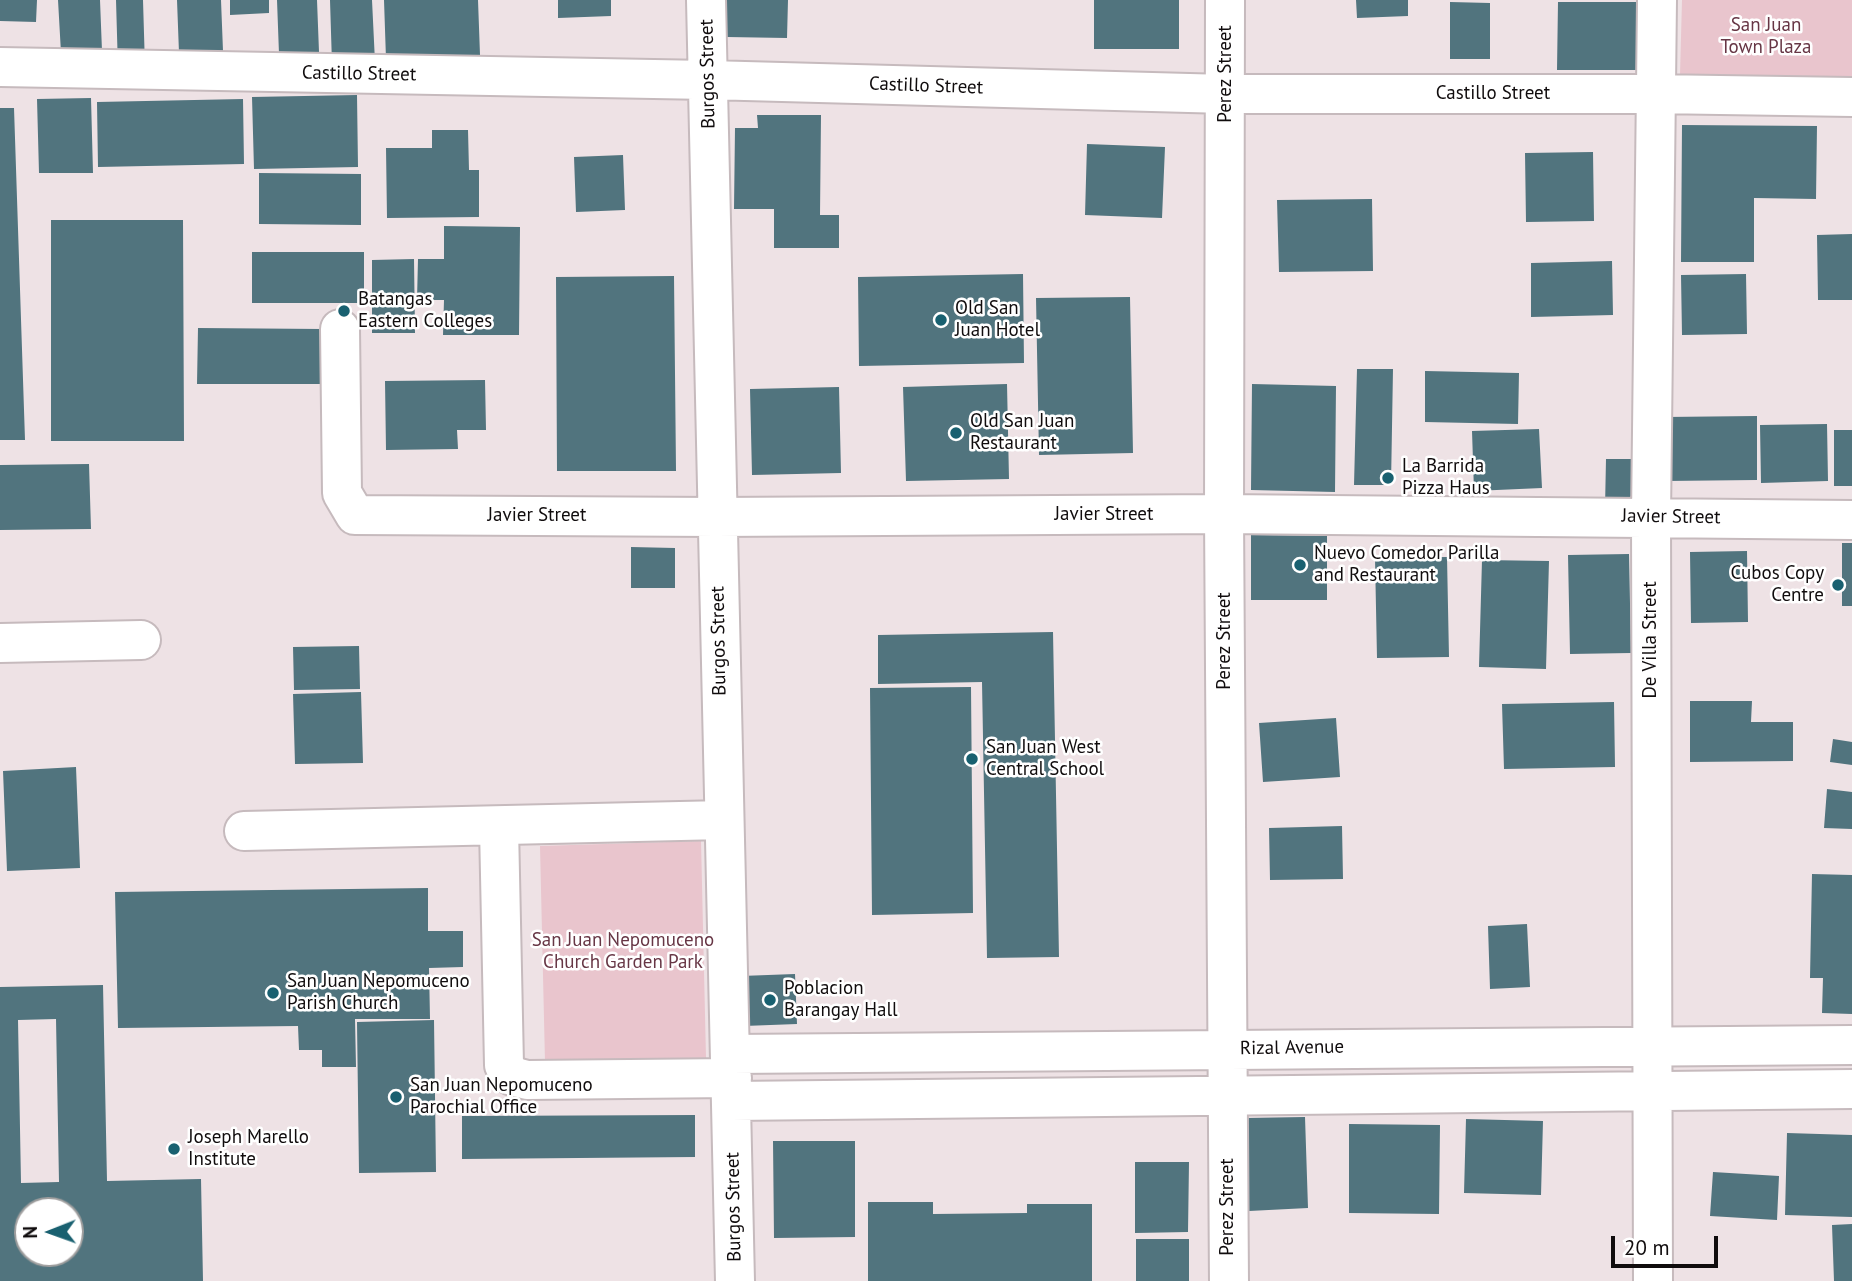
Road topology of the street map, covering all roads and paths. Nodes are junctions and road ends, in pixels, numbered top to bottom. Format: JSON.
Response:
{"nodes":[{"id":1,"x":706,"y":0,"type":"edge"},
{"id":2,"x":1225,"y":0,"type":"edge"},
{"id":3,"x":1657,"y":0,"type":"edge"},
{"id":4,"x":0,"y":67,"type":"edge"},
{"id":5,"x":708,"y":80,"type":"junction"},
{"id":6,"x":1226,"y":94,"type":"junction"},
{"id":7,"x":1654,"y":94,"type":"junction"},
{"id":8,"x":1852,"y":97,"type":"edge"},
{"id":9,"x":340,"y":329,"type":"dead end"},
{"id":10,"x":1224,"y":514,"type":"junction"},
{"id":11,"x":716,"y":517,"type":"junction"},
{"id":12,"x":1651,"y":517,"type":"junction"},
{"id":13,"x":1852,"y":520,"type":"edge"},
{"id":14,"x":141,"y":640,"type":"dead end"},
{"id":15,"x":0,"y":643,"type":"edge"},
{"id":16,"x":724,"y":820,"type":"junction"},
{"id":17,"x":499,"y":827,"type":"junction"},
{"id":18,"x":244,"y":831,"type":"dead end"},
{"id":19,"x":1651,"y":1045,"type":"junction"},
{"id":20,"x":1852,"y":1045,"type":"edge"},
{"id":21,"x":1227,"y":1049,"type":"junction"},
{"id":22,"x":982,"y":1052,"type":"junction"},
{"id":23,"x":732,"y":1078,"type":"junction"},
{"id":24,"x":1852,"y":1089,"type":"edge"},
{"id":25,"x":1652,"y":1092,"type":"junction"},
{"id":26,"x":1228,"y":1096,"type":"junction"},
{"id":27,"x":983,"y":1098,"type":"junction"},
{"id":28,"x":735,"y":1281,"type":"edge"},
{"id":29,"x":1229,"y":1281,"type":"edge"},
{"id":30,"x":1653,"y":1281,"type":"edge"}],
"edges":[{"from":1,"to":5,"type":"street","name":"Burgos Street"},
{"from":2,"to":6,"type":"street","name":"Perez Street"},
{"from":3,"to":7,"type":"street","name":"De Villa Street"},
{"from":4,"to":5,"type":"street","name":"Castillo Street"},
{"from":5,"to":6,"type":"street","name":"Castillo Street"},
{"from":5,"to":11,"type":"street","name":"Burgos Street"},
{"from":6,"to":7,"type":"street","name":"Castillo Street"},
{"from":6,"to":10,"type":"street","name":"Perez Street"},
{"from":7,"to":8,"type":"street","name":"Castillo Street"},
{"from":7,"to":12,"type":"street","name":"De Villa Street"},
{"from":9,"to":11,"type":"street","name":"Javier Street"},
{"from":10,"to":11,"type":"street","name":"Javier Street"},
{"from":10,"to":12,"type":"street","name":"Javier Street"},
{"from":10,"to":21,"type":"street","name":"Perez Street"},
{"from":11,"to":16,"type":"street","name":"Burgos Street"},
{"from":12,"to":13,"type":"street","name":"Javier Street"},
{"from":12,"to":19,"type":"street","name":"De Villa Street"},
{"from":14,"to":15,"type":"street"},
{"from":16,"to":17,"type":"street"},
{"from":16,"to":23,"type":"street","name":"Burgos Street"},
{"from":17,"to":18,"type":"street"},
{"from":17,"to":23,"type":"street"},
{"from":19,"to":20,"type":"street","name":"Rizal Avenue"},
{"from":19,"to":21,"type":"street","name":"Rizal Avenue"},
{"from":19,"to":25,"type":"street","name":"De Villa Street"},
{"from":21,"to":22,"type":"street","name":"Rizal Avenue"},
{"from":21,"to":26,"type":"street","name":"Perez Street"},
{"from":22,"to":23,"type":"street","name":"Rizal Avenue"},
{"from":22,"to":27,"type":"street"},
{"from":23,"to":27,"type":"street"},
{"from":23,"to":28,"type":"street","name":"Burgos Street"},
{"from":24,"to":25,"type":"street"},
{"from":25,"to":26,"type":"street"},
{"from":25,"to":30,"type":"street","name":"De Villa Street"},
{"from":26,"to":27,"type":"street"},
{"from":26,"to":29,"type":"street","name":"Perez Street"}]}
